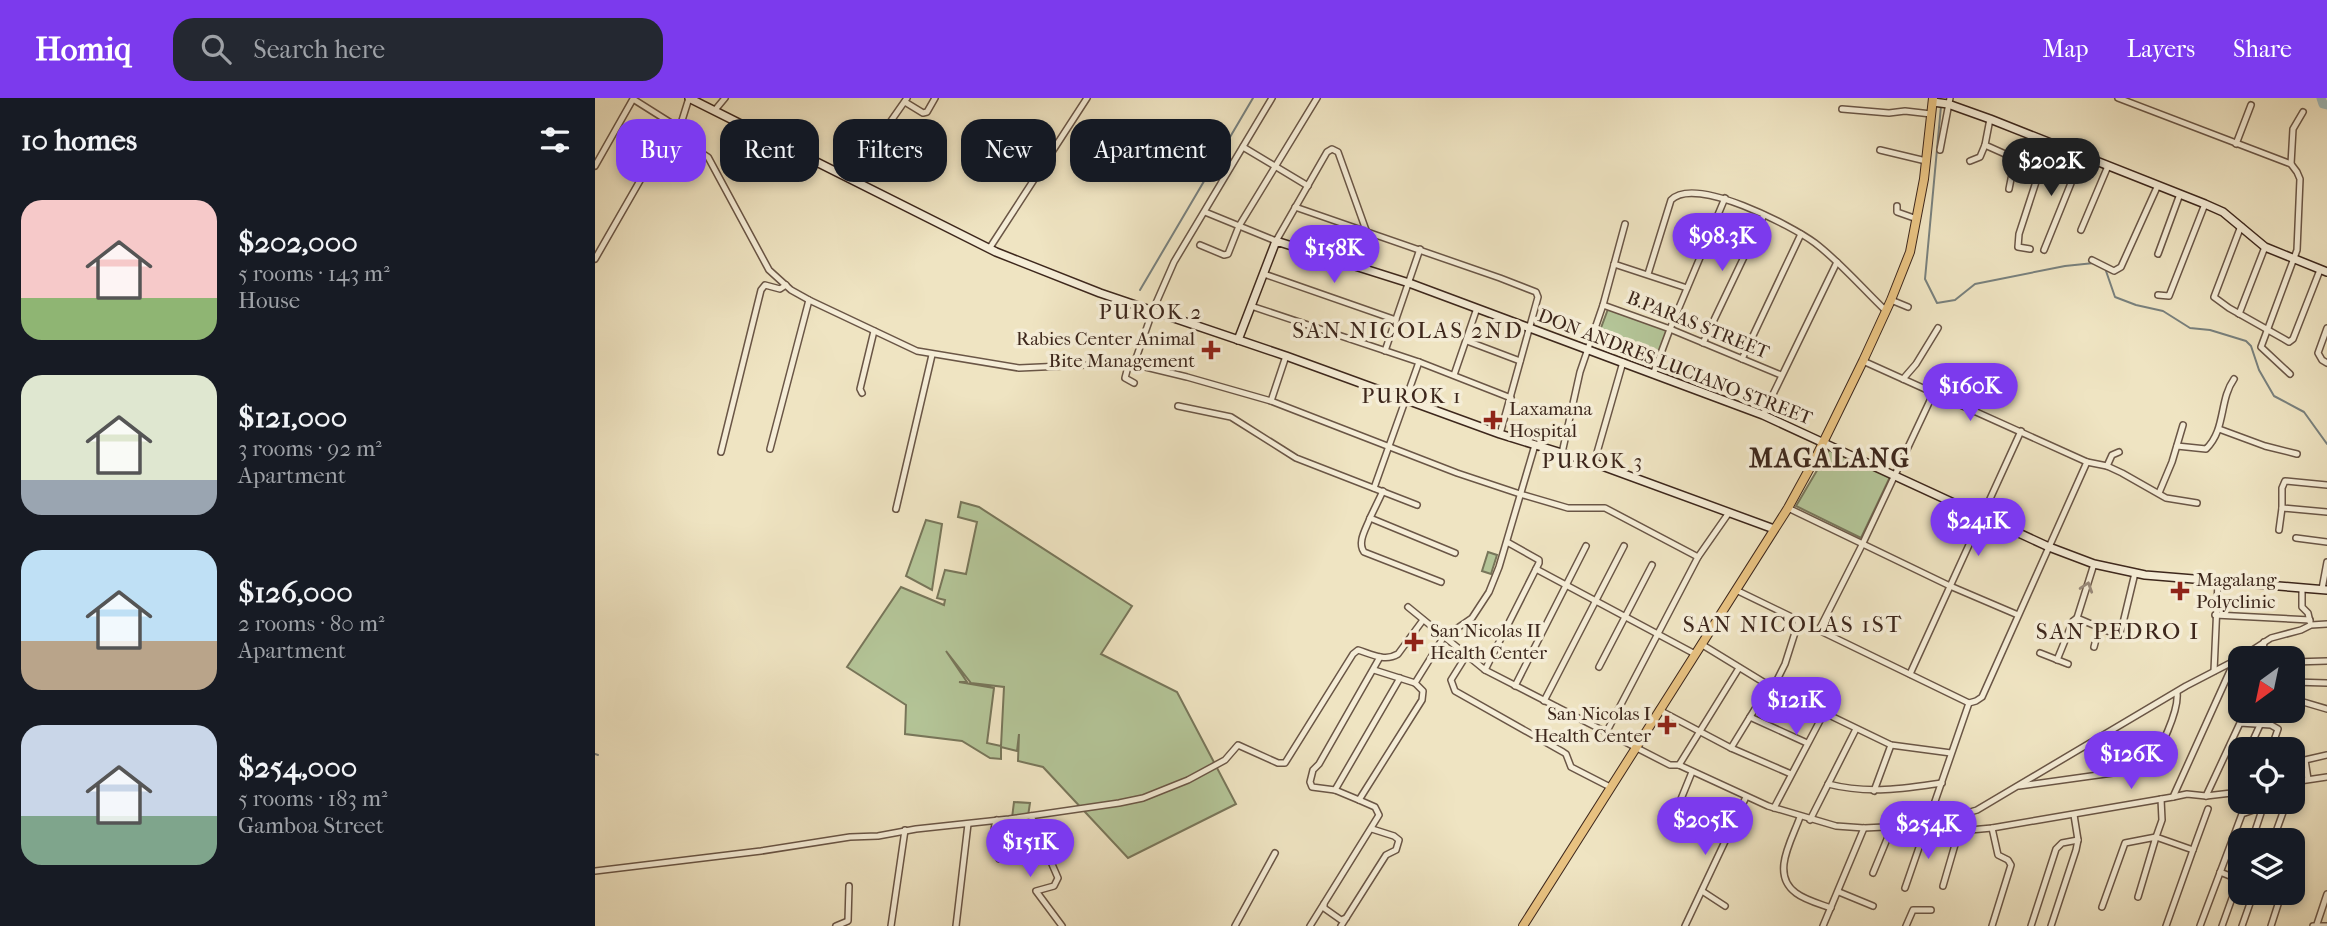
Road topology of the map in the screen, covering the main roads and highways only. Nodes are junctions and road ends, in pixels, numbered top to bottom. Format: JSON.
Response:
{"nodes":[{"id":1,"x":1941,"y":101,"type":"edge"},
{"id":2,"x":1523,"y":926,"type":"edge"}],
"edges":[{"from":1,"to":2,"type":"main road"}]}
